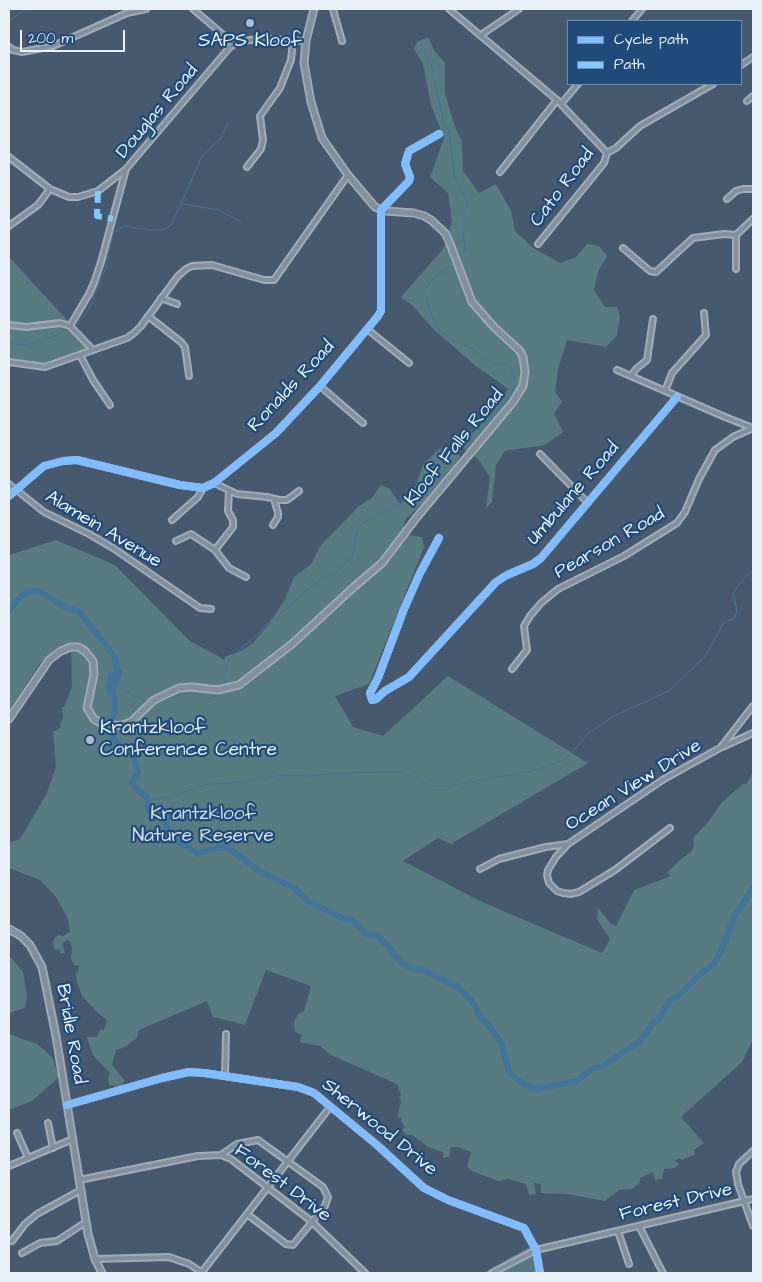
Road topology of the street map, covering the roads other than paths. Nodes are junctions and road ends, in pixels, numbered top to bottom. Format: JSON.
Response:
{"nodes":[{"id":1,"x":146,"y":9,"type":"edge"},
{"id":2,"x":193,"y":9,"type":"edge"},
{"id":3,"x":314,"y":9,"type":"edge"},
{"id":4,"x":333,"y":9,"type":"edge"},
{"id":5,"x":449,"y":9,"type":"edge"},
{"id":6,"x":519,"y":9,"type":"edge"},
{"id":7,"x":642,"y":9,"type":"edge"},
{"id":8,"x":633,"y":20,"type":"edge"},
{"id":9,"x":481,"y":35,"type":"junction"},
{"id":10,"x":293,"y":40,"type":"junction"},
{"id":11,"x":306,"y":41,"type":"junction"},
{"id":12,"x":342,"y":41,"type":"dead end"},
{"id":13,"x":234,"y":44,"type":"junction"},
{"id":14,"x":9,"y":47,"type":"edge"},
{"id":15,"x":753,"y":57,"type":"edge"},
{"id":16,"x":742,"y":64,"type":"edge"},
{"id":17,"x":577,"y":85,"type":"edge"},
{"id":18,"x":711,"y":85,"type":"edge"},
{"id":19,"x":753,"y":96,"type":"edge"},
{"id":20,"x":557,"y":100,"type":"junction"},
{"id":21,"x":747,"y":101,"type":"dead end"},
{"id":22,"x":561,"y":104,"type":"junction"},
{"id":23,"x":439,"y":134,"type":"dead end"},
{"id":24,"x":607,"y":152,"type":"junction"},
{"id":25,"x":9,"y":157,"type":"edge"},
{"id":26,"x":247,"y":167,"type":"dead end"},
{"id":27,"x":126,"y":169,"type":"junction"},
{"id":28,"x":500,"y":172,"type":"dead end"},
{"id":29,"x":348,"y":175,"type":"junction"},
{"id":30,"x":50,"y":189,"type":"junction"},
{"id":31,"x":753,"y":189,"type":"edge"},
{"id":32,"x":727,"y":199,"type":"dead end"},
{"id":33,"x":381,"y":210,"type":"junction"},
{"id":34,"x":753,"y":219,"type":"edge"},
{"id":35,"x":9,"y":226,"type":"edge"},
{"id":36,"x":736,"y":235,"type":"junction"},
{"id":37,"x":538,"y":244,"type":"dead end"},
{"id":38,"x":622,"y":248,"type":"dead end"},
{"id":39,"x":736,"y":269,"type":"dead end"},
{"id":40,"x":161,"y":298,"type":"junction"},
{"id":41,"x":177,"y":304,"type":"dead end"},
{"id":42,"x":704,"y":313,"type":"dead end"},
{"id":43,"x":148,"y":316,"type":"junction"},
{"id":44,"x":653,"y":319,"type":"dead end"},
{"id":45,"x":9,"y":325,"type":"edge"},
{"id":46,"x":70,"y":326,"type":"junction"},
{"id":47,"x":367,"y":329,"type":"junction"},
{"id":48,"x":92,"y":350,"type":"junction"},
{"id":49,"x":80,"y":355,"type":"junction"},
{"id":50,"x":9,"y":362,"type":"edge"},
{"id":51,"x":408,"y":363,"type":"dead end"},
{"id":52,"x":617,"y":370,"type":"dead end"},
{"id":53,"x":189,"y":376,"type":"dead end"},
{"id":54,"x":631,"y":376,"type":"junction"},
{"id":55,"x":320,"y":386,"type":"junction"},
{"id":56,"x":665,"y":391,"type":"junction"},
{"id":57,"x":677,"y":396,"type":"junction"},
{"id":58,"x":110,"y":405,"type":"dead end"},
{"id":59,"x":363,"y":423,"type":"dead end"},
{"id":60,"x":753,"y":428,"type":"edge"},
{"id":61,"x":540,"y":454,"type":"dead end"},
{"id":62,"x":214,"y":483,"type":"junction"},
{"id":63,"x":9,"y":484,"type":"edge"},
{"id":64,"x":203,"y":488,"type":"junction"},
{"id":65,"x":16,"y":490,"type":"junction"},
{"id":66,"x":229,"y":491,"type":"junction"},
{"id":67,"x":299,"y":491,"type":"dead end"},
{"id":68,"x":9,"y":496,"type":"edge"},
{"id":69,"x":274,"y":499,"type":"junction"},
{"id":70,"x":588,"y":503,"type":"junction"},
{"id":71,"x":172,"y":520,"type":"dead end"},
{"id":72,"x":273,"y":525,"type":"dead end"},
{"id":73,"x":439,"y":538,"type":"dead end"},
{"id":74,"x":176,"y":541,"type":"dead end"},
{"id":75,"x":215,"y":550,"type":"junction"},
{"id":76,"x":246,"y":577,"type":"dead end"},
{"id":77,"x":211,"y":609,"type":"dead end"},
{"id":78,"x":512,"y":669,"type":"dead end"},
{"id":79,"x":753,"y":706,"type":"edge"},
{"id":80,"x":9,"y":719,"type":"edge"},
{"id":81,"x":753,"y":733,"type":"edge"},
{"id":82,"x":720,"y":748,"type":"junction"},
{"id":83,"x":670,"y":828,"type":"dead end"},
{"id":84,"x":568,"y":844,"type":"junction"},
{"id":85,"x":480,"y":869,"type":"dead end"},
{"id":86,"x":9,"y":929,"type":"edge"},
{"id":87,"x":226,"y":1034,"type":"dead end"},
{"id":88,"x":225,"y":1076,"type":"junction"},
{"id":89,"x":67,"y":1105,"type":"junction"},
{"id":90,"x":330,"y":1107,"type":"junction"},
{"id":91,"x":48,"y":1123,"type":"dead end"},
{"id":92,"x":17,"y":1133,"type":"dead end"},
{"id":93,"x":72,"y":1140,"type":"junction"},
{"id":94,"x":53,"y":1148,"type":"junction"},
{"id":95,"x":753,"y":1151,"type":"edge"},
{"id":96,"x":221,"y":1155,"type":"junction"},
{"id":97,"x":28,"y":1158,"type":"junction"},
{"id":98,"x":288,"y":1161,"type":"junction"},
{"id":99,"x":9,"y":1166,"type":"edge"},
{"id":100,"x":79,"y":1180,"type":"junction"},
{"id":101,"x":268,"y":1187,"type":"junction"},
{"id":102,"x":81,"y":1190,"type":"junction"},
{"id":103,"x":753,"y":1198,"type":"edge"},
{"id":104,"x":744,"y":1201,"type":"junction"},
{"id":105,"x":247,"y":1214,"type":"junction"},
{"id":106,"x":311,"y":1221,"type":"junction"},
{"id":107,"x":86,"y":1222,"type":"junction"},
{"id":108,"x":638,"y":1226,"type":"junction"},
{"id":109,"x":753,"y":1226,"type":"edge"},
{"id":110,"x":618,"y":1231,"type":"junction"},
{"id":111,"x":12,"y":1240,"type":"dead end"},
{"id":112,"x":536,"y":1250,"type":"junction"},
{"id":113,"x":22,"y":1253,"type":"dead end"},
{"id":114,"x":95,"y":1259,"type":"junction"},
{"id":115,"x":629,"y":1264,"type":"dead end"},
{"id":116,"x":102,"y":1273,"type":"edge"},
{"id":117,"x":203,"y":1273,"type":"edge"},
{"id":118,"x":365,"y":1273,"type":"edge"},
{"id":119,"x":492,"y":1273,"type":"edge"},
{"id":120,"x":540,"y":1273,"type":"edge"},
{"id":121,"x":663,"y":1273,"type":"edge"}],
"edges":[{"from":1,"to":14,"type":"street"},
{"from":2,"to":13,"type":"street"},
{"from":3,"to":11,"type":"main road"},
{"from":4,"to":12,"type":"street"},
{"from":5,"to":9,"type":"street","name":"Cato Road"},
{"from":6,"to":9,"type":"street"},
{"from":7,"to":8,"type":"street"},
{"from":9,"to":20,"type":"street","name":"Cato Road"},
{"from":10,"to":11,"type":"street"},
{"from":10,"to":13,"type":"street"},
{"from":10,"to":26,"type":"street"},
{"from":11,"to":29,"type":"main road"},
{"from":13,"to":27,"type":"street","name":"Douglas Road"},
{"from":15,"to":16,"type":"street"},
{"from":17,"to":22,"type":"street"},
{"from":18,"to":24,"type":"street"},
{"from":19,"to":21,"type":"street"},
{"from":20,"to":22,"type":"street","name":"Cato Road"},
{"from":20,"to":28,"type":"street"},
{"from":22,"to":24,"type":"street","name":"Cato Road"},
{"from":23,"to":33,"type":"street"},
{"from":24,"to":37,"type":"street","name":"Cato Road"},
{"from":25,"to":30,"type":"street"},
{"from":27,"to":30,"type":"street"},
{"from":27,"to":46,"type":"street","name":"Douglas Road"},
{"from":29,"to":33,"type":"main road"},
{"from":29,"to":40,"type":"street"},
{"from":30,"to":35,"type":"street"},
{"from":31,"to":32,"type":"street"},
{"from":33,"to":47,"type":"street","name":"Ronalds Road"},
{"from":33,"to":80,"type":"main road","name":"Kloof Falls Road"},
{"from":34,"to":36,"type":"street"},
{"from":36,"to":38,"type":"street"},
{"from":36,"to":39,"type":"street"},
{"from":40,"to":41,"type":"street"},
{"from":40,"to":43,"type":"street"},
{"from":42,"to":56,"type":"street"},
{"from":43,"to":48,"type":"street"},
{"from":43,"to":53,"type":"street"},
{"from":44,"to":54,"type":"street"},
{"from":45,"to":46,"type":"street"},
{"from":46,"to":48,"type":"street"},
{"from":47,"to":51,"type":"street"},
{"from":47,"to":55,"type":"street","name":"Ronalds Road"},
{"from":48,"to":49,"type":"street"},
{"from":49,"to":50,"type":"street"},
{"from":49,"to":58,"type":"street"},
{"from":52,"to":54,"type":"street"},
{"from":54,"to":56,"type":"street"},
{"from":55,"to":59,"type":"street"},
{"from":55,"to":62,"type":"street","name":"Ronalds Road"},
{"from":56,"to":57,"type":"street"},
{"from":57,"to":60,"type":"street"},
{"from":57,"to":70,"type":"street","name":"Umbulane Road"},
{"from":60,"to":78,"type":"street","name":"Pearson Road"},
{"from":61,"to":70,"type":"street"},
{"from":62,"to":64,"type":"street","name":"Ronalds Road"},
{"from":62,"to":66,"type":"street"},
{"from":63,"to":65,"type":"street","name":"Alamein Avenue"},
{"from":64,"to":65,"type":"street"},
{"from":64,"to":71,"type":"street"},
{"from":65,"to":68,"type":"street"},
{"from":65,"to":77,"type":"street","name":"Alamein Avenue"},
{"from":66,"to":69,"type":"street"},
{"from":66,"to":75,"type":"street"},
{"from":67,"to":69,"type":"street"},
{"from":69,"to":72,"type":"street"},
{"from":70,"to":73,"type":"street","name":"Umbulane Road"},
{"from":74,"to":75,"type":"street"},
{"from":75,"to":76,"type":"street"},
{"from":79,"to":82,"type":"street"},
{"from":81,"to":82,"type":"street","name":"Ocean View Drive"},
{"from":82,"to":84,"type":"street","name":"Ocean View Drive"},
{"from":83,"to":84,"type":"street","name":"Ocean View Drive"},
{"from":84,"to":85,"type":"street"},
{"from":86,"to":89,"type":"main road","name":"Bridle Road"},
{"from":87,"to":88,"type":"street"},
{"from":88,"to":89,"type":"street","name":"Sherwood Drive"},
{"from":88,"to":90,"type":"street","name":"Sherwood Drive"},
{"from":89,"to":93,"type":"main road","name":"Bridle Road"},
{"from":90,"to":98,"type":"street"},
{"from":90,"to":112,"type":"street","name":"Sherwood Drive"},
{"from":91,"to":94,"type":"street"},
{"from":92,"to":97,"type":"street"},
{"from":93,"to":94,"type":"street"},
{"from":93,"to":100,"type":"main road","name":"Bridle Road"},
{"from":94,"to":97,"type":"street"},
{"from":95,"to":104,"type":"street"},
{"from":96,"to":98,"type":"street"},
{"from":96,"to":100,"type":"street","name":"Forest Drive"},
{"from":96,"to":101,"type":"street","name":"Forest Drive"},
{"from":97,"to":99,"type":"street"},
{"from":98,"to":101,"type":"street"},
{"from":98,"to":106,"type":"street"},
{"from":100,"to":102,"type":"main road","name":"Bridle Road"},
{"from":101,"to":105,"type":"street"},
{"from":101,"to":106,"type":"street","name":"Forest Drive"},
{"from":102,"to":107,"type":"main road","name":"Bridle Road"},
{"from":102,"to":111,"type":"street"},
{"from":103,"to":104,"type":"street","name":"Forest Drive"},
{"from":104,"to":108,"type":"street","name":"Forest Drive"},
{"from":104,"to":109,"type":"street"},
{"from":105,"to":106,"type":"street"},
{"from":105,"to":117,"type":"street"},
{"from":106,"to":118,"type":"street","name":"Forest Drive"},
{"from":107,"to":113,"type":"street"},
{"from":107,"to":114,"type":"main road","name":"Bridle Road"},
{"from":108,"to":110,"type":"street","name":"Forest Drive"},
{"from":108,"to":121,"type":"street"},
{"from":110,"to":112,"type":"street","name":"Forest Drive"},
{"from":110,"to":115,"type":"street"},
{"from":112,"to":119,"type":"street","name":"Forest Drive"},
{"from":112,"to":120,"type":"street","name":"Sherwood Drive"},
{"from":114,"to":116,"type":"main road","name":"Bridle Road"},
{"from":114,"to":117,"type":"street"}]}
